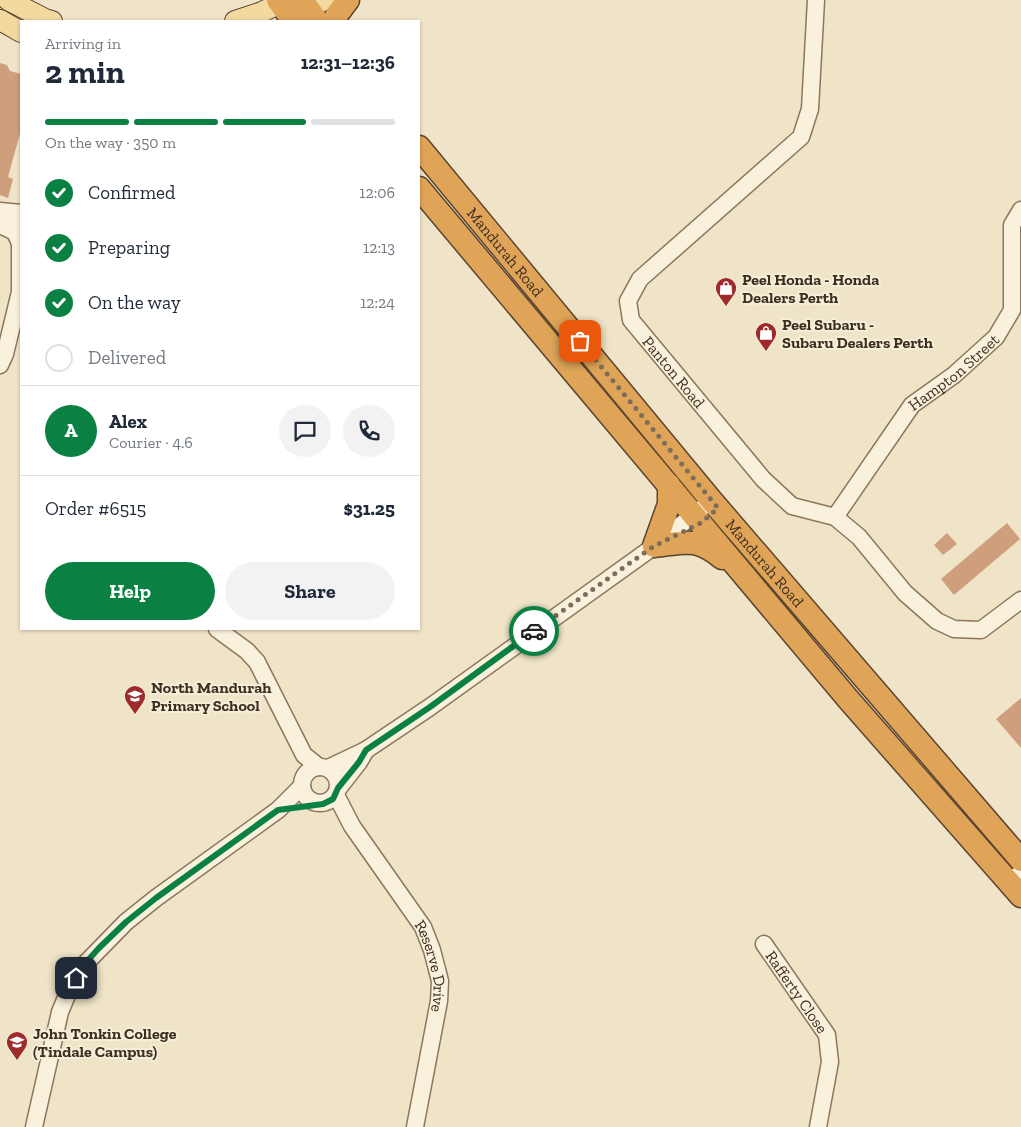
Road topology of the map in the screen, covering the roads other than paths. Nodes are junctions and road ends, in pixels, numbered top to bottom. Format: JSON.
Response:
{"nodes":[{"id":1,"x":8,"y":0,"type":"edge"},
{"id":2,"x":348,"y":0,"type":"edge"},
{"id":3,"x":816,"y":0,"type":"edge"},
{"id":4,"x":296,"y":9,"type":"edge"},
{"id":5,"x":0,"y":20,"type":"edge"},
{"id":6,"x":46,"y":20,"type":"edge"},
{"id":7,"x":237,"y":20,"type":"edge"},
{"id":8,"x":336,"y":20,"type":"edge"},
{"id":9,"x":20,"y":31,"type":"edge"},
{"id":10,"x":420,"y":148,"type":"edge"},
{"id":11,"x":420,"y":189,"type":"edge"},
{"id":12,"x":1021,"y":210,"type":"edge"},
{"id":13,"x":0,"y":211,"type":"edge"},
{"id":14,"x":20,"y":213,"type":"edge"},
{"id":15,"x":20,"y":215,"type":"edge"},
{"id":16,"x":0,"y":225,"type":"edge"},
{"id":17,"x":19,"y":239,"type":"edge"},
{"id":18,"x":20,"y":291,"type":"edge"},
{"id":19,"x":0,"y":365,"type":"edge"},
{"id":20,"x":669,"y":485,"type":"junction"},
{"id":21,"x":715,"y":504,"type":"junction"},
{"id":22,"x":835,"y":517,"type":"junction"},
{"id":23,"x":697,"y":519,"type":"junction"},
{"id":24,"x":654,"y":546,"type":"junction"},
{"id":25,"x":750,"y":582,"type":"junction"},
{"id":26,"x":1021,"y":600,"type":"edge"},
{"id":27,"x":219,"y":630,"type":"edge"},
{"id":28,"x":366,"y":750,"type":"junction"},
{"id":29,"x":304,"y":755,"type":"junction"},
{"id":30,"x":323,"y":768,"type":"junction"},
{"id":31,"x":303,"y":782,"type":"junction"},
{"id":32,"x":329,"y":797,"type":"junction"},
{"id":33,"x":278,"y":810,"type":"junction"},
{"id":34,"x":978,"y":810,"type":"junction"},
{"id":35,"x":1021,"y":834,"type":"edge"},
{"id":36,"x":1021,"y":860,"type":"edge"},
{"id":37,"x":1018,"y":887,"type":"edge"},
{"id":38,"x":764,"y":944,"type":"dead end"},
{"id":39,"x":34,"y":1127,"type":"edge"},
{"id":40,"x":415,"y":1127,"type":"edge"},
{"id":41,"x":818,"y":1127,"type":"edge"}],
"edges":[{"from":1,"to":6,"type":"main road"},
{"from":2,"to":8,"type":"highway"},
{"from":3,"to":22,"type":"street","name":"Panton Road"},
{"from":4,"to":7,"type":"main road"},
{"from":5,"to":9,"type":"main road"},
{"from":10,"to":21,"type":"highway","name":"Mandurah Road"},
{"from":11,"to":20,"type":"highway","name":"Mandurah Road"},
{"from":12,"to":22,"type":"street","name":"Hampton Street"},
{"from":13,"to":14,"type":"street"},
{"from":15,"to":17,"type":"street"},
{"from":16,"to":17,"type":"street"},
{"from":17,"to":18,"type":"street"},
{"from":18,"to":19,"type":"street"},
{"from":20,"to":23,"type":"highway","name":"Mandurah Road"},
{"from":20,"to":24,"type":"highway"},
{"from":21,"to":23,"type":"street"},
{"from":21,"to":34,"type":"highway","name":"Mandurah Road"},
{"from":22,"to":26,"type":"street","name":"Panton Road"},
{"from":23,"to":24,"type":"street"},
{"from":23,"to":25,"type":"highway","name":"Mandurah Road"},
{"from":24,"to":25,"type":"highway"},
{"from":24,"to":28,"type":"street"},
{"from":25,"to":37,"type":"highway","name":"Mandurah Road"},
{"from":27,"to":29,"type":"street"},
{"from":28,"to":30,"type":"street"},
{"from":28,"to":32,"type":"street"},
{"from":29,"to":30,"type":"street"},
{"from":29,"to":31,"type":"street"},
{"from":30,"to":31,"type":"street"},
{"from":30,"to":32,"type":"street"},
{"from":31,"to":32,"type":"street"},
{"from":31,"to":33,"type":"street"},
{"from":32,"to":33,"type":"street"},
{"from":32,"to":40,"type":"street","name":"Reserve Drive"},
{"from":33,"to":39,"type":"street"},
{"from":34,"to":35,"type":"highway"},
{"from":34,"to":36,"type":"highway","name":"Mandurah Road"},
{"from":38,"to":41,"type":"street","name":"Rafferty Close"}]}
